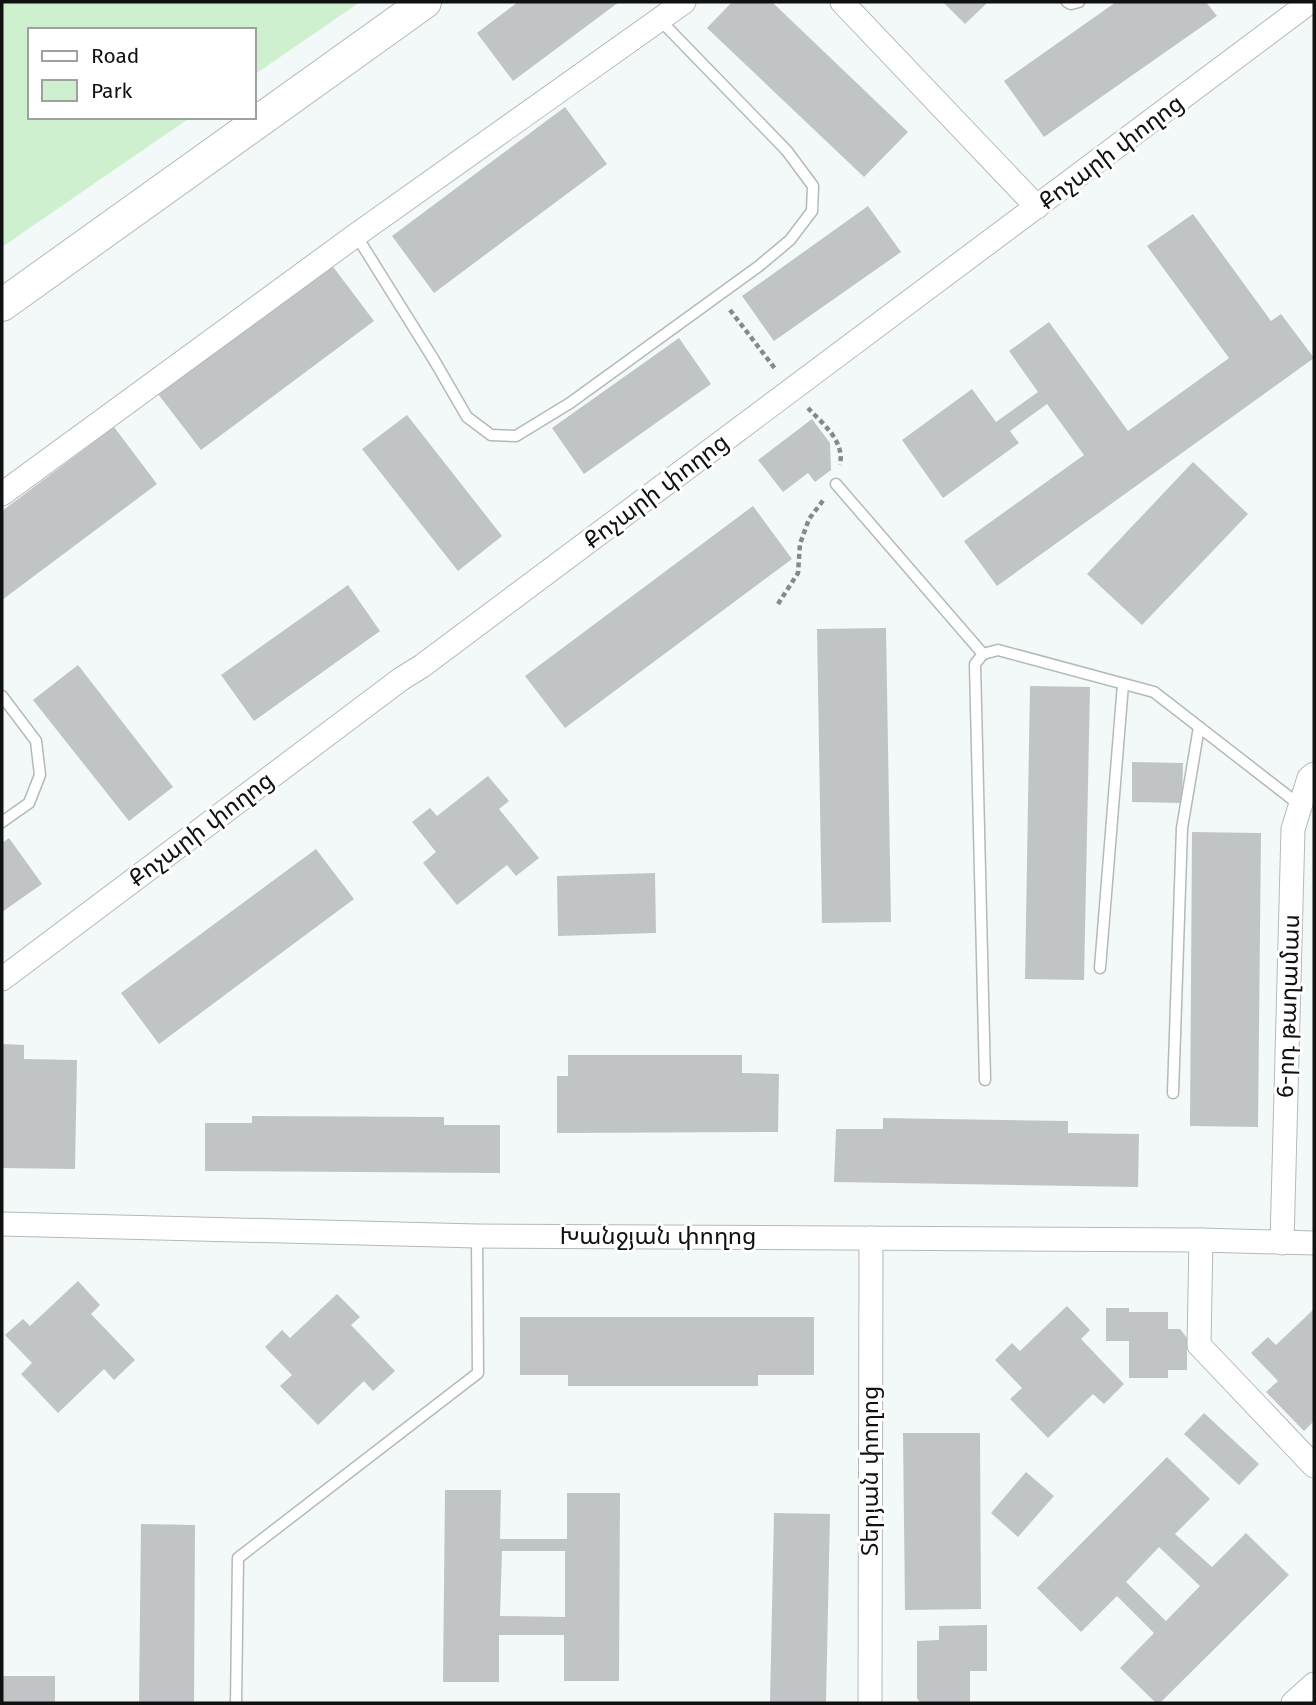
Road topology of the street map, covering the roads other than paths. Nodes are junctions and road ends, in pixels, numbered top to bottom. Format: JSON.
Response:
{"nodes":[{"id":1,"x":425,"y":2,"type":"edge"},
{"id":2,"x":684,"y":2,"type":"edge"},
{"id":3,"x":842,"y":2,"type":"edge"},
{"id":4,"x":1067,"y":2,"type":"edge"},
{"id":5,"x":1079,"y":2,"type":"edge"},
{"id":6,"x":1310,"y":2,"type":"edge"},
{"id":7,"x":660,"y":20,"type":"junction"},
{"id":8,"x":1037,"y":207,"type":"junction"},
{"id":9,"x":356,"y":234,"type":"junction"},
{"id":10,"x":2,"y":305,"type":"edge"},
{"id":11,"x":836,"y":484,"type":"road end"},
{"id":12,"x":2,"y":494,"type":"edge"},
{"id":13,"x":983,"y":654,"type":"junction"},
{"id":14,"x":1122,"y":684,"type":"junction"},
{"id":15,"x":2,"y":696,"type":"edge"},
{"id":16,"x":1199,"y":727,"type":"junction"},
{"id":17,"x":1314,"y":774,"type":"edge"},
{"id":18,"x":1301,"y":806,"type":"junction"},
{"id":19,"x":2,"y":822,"type":"edge"},
{"id":20,"x":1100,"y":968,"type":"dead end"},
{"id":21,"x":2,"y":979,"type":"edge"},
{"id":22,"x":985,"y":1080,"type":"dead end"},
{"id":23,"x":1173,"y":1093,"type":"dead end"},
{"id":24,"x":2,"y":1224,"type":"edge"},
{"id":25,"x":477,"y":1236,"type":"junction"},
{"id":26,"x":871,"y":1238,"type":"junction"},
{"id":27,"x":1200,"y":1240,"type":"junction"},
{"id":28,"x":1282,"y":1243,"type":"junction"},
{"id":29,"x":1314,"y":1243,"type":"edge"},
{"id":30,"x":1314,"y":1466,"type":"edge"},
{"id":31,"x":1314,"y":1684,"type":"edge"},
{"id":32,"x":236,"y":1703,"type":"edge"},
{"id":33,"x":870,"y":1703,"type":"edge"},
{"id":34,"x":1293,"y":1703,"type":"edge"}],
"edges":[{"from":1,"to":10,"type":"street"},
{"from":2,"to":7,"type":"street"},
{"from":3,"to":8,"type":"street"},
{"from":4,"to":5,"type":"lane"},
{"from":6,"to":8,"type":"street","name":"Քոչարի փողոց"},
{"from":7,"to":9,"type":"street"},
{"from":7,"to":9,"type":"lane"},
{"from":8,"to":21,"type":"street","name":"Քոչարի փողոց"},
{"from":9,"to":12,"type":"street"},
{"from":11,"to":13,"type":"lane"},
{"from":13,"to":14,"type":"lane"},
{"from":13,"to":22,"type":"lane"},
{"from":14,"to":16,"type":"lane"},
{"from":14,"to":20,"type":"lane"},
{"from":15,"to":19,"type":"lane"},
{"from":16,"to":18,"type":"lane"},
{"from":16,"to":23,"type":"lane"},
{"from":17,"to":18,"type":"street","name":"6-րդ թաղամաս"},
{"from":18,"to":28,"type":"street","name":"6-րդ թաղամաս"},
{"from":24,"to":25,"type":"street","name":"Խանջյան փողոց"},
{"from":25,"to":26,"type":"street","name":"Խանջյան փողոց"},
{"from":25,"to":32,"type":"lane"},
{"from":26,"to":27,"type":"street","name":"Խանջյան փողոց"},
{"from":26,"to":33,"type":"street","name":"Տերյան փողոց"},
{"from":27,"to":28,"type":"street","name":"Խանջյան փողոց"},
{"from":27,"to":30,"type":"street"},
{"from":28,"to":29,"type":"street","name":"Խանջյան փողոց"},
{"from":31,"to":34,"type":"street"}]}
